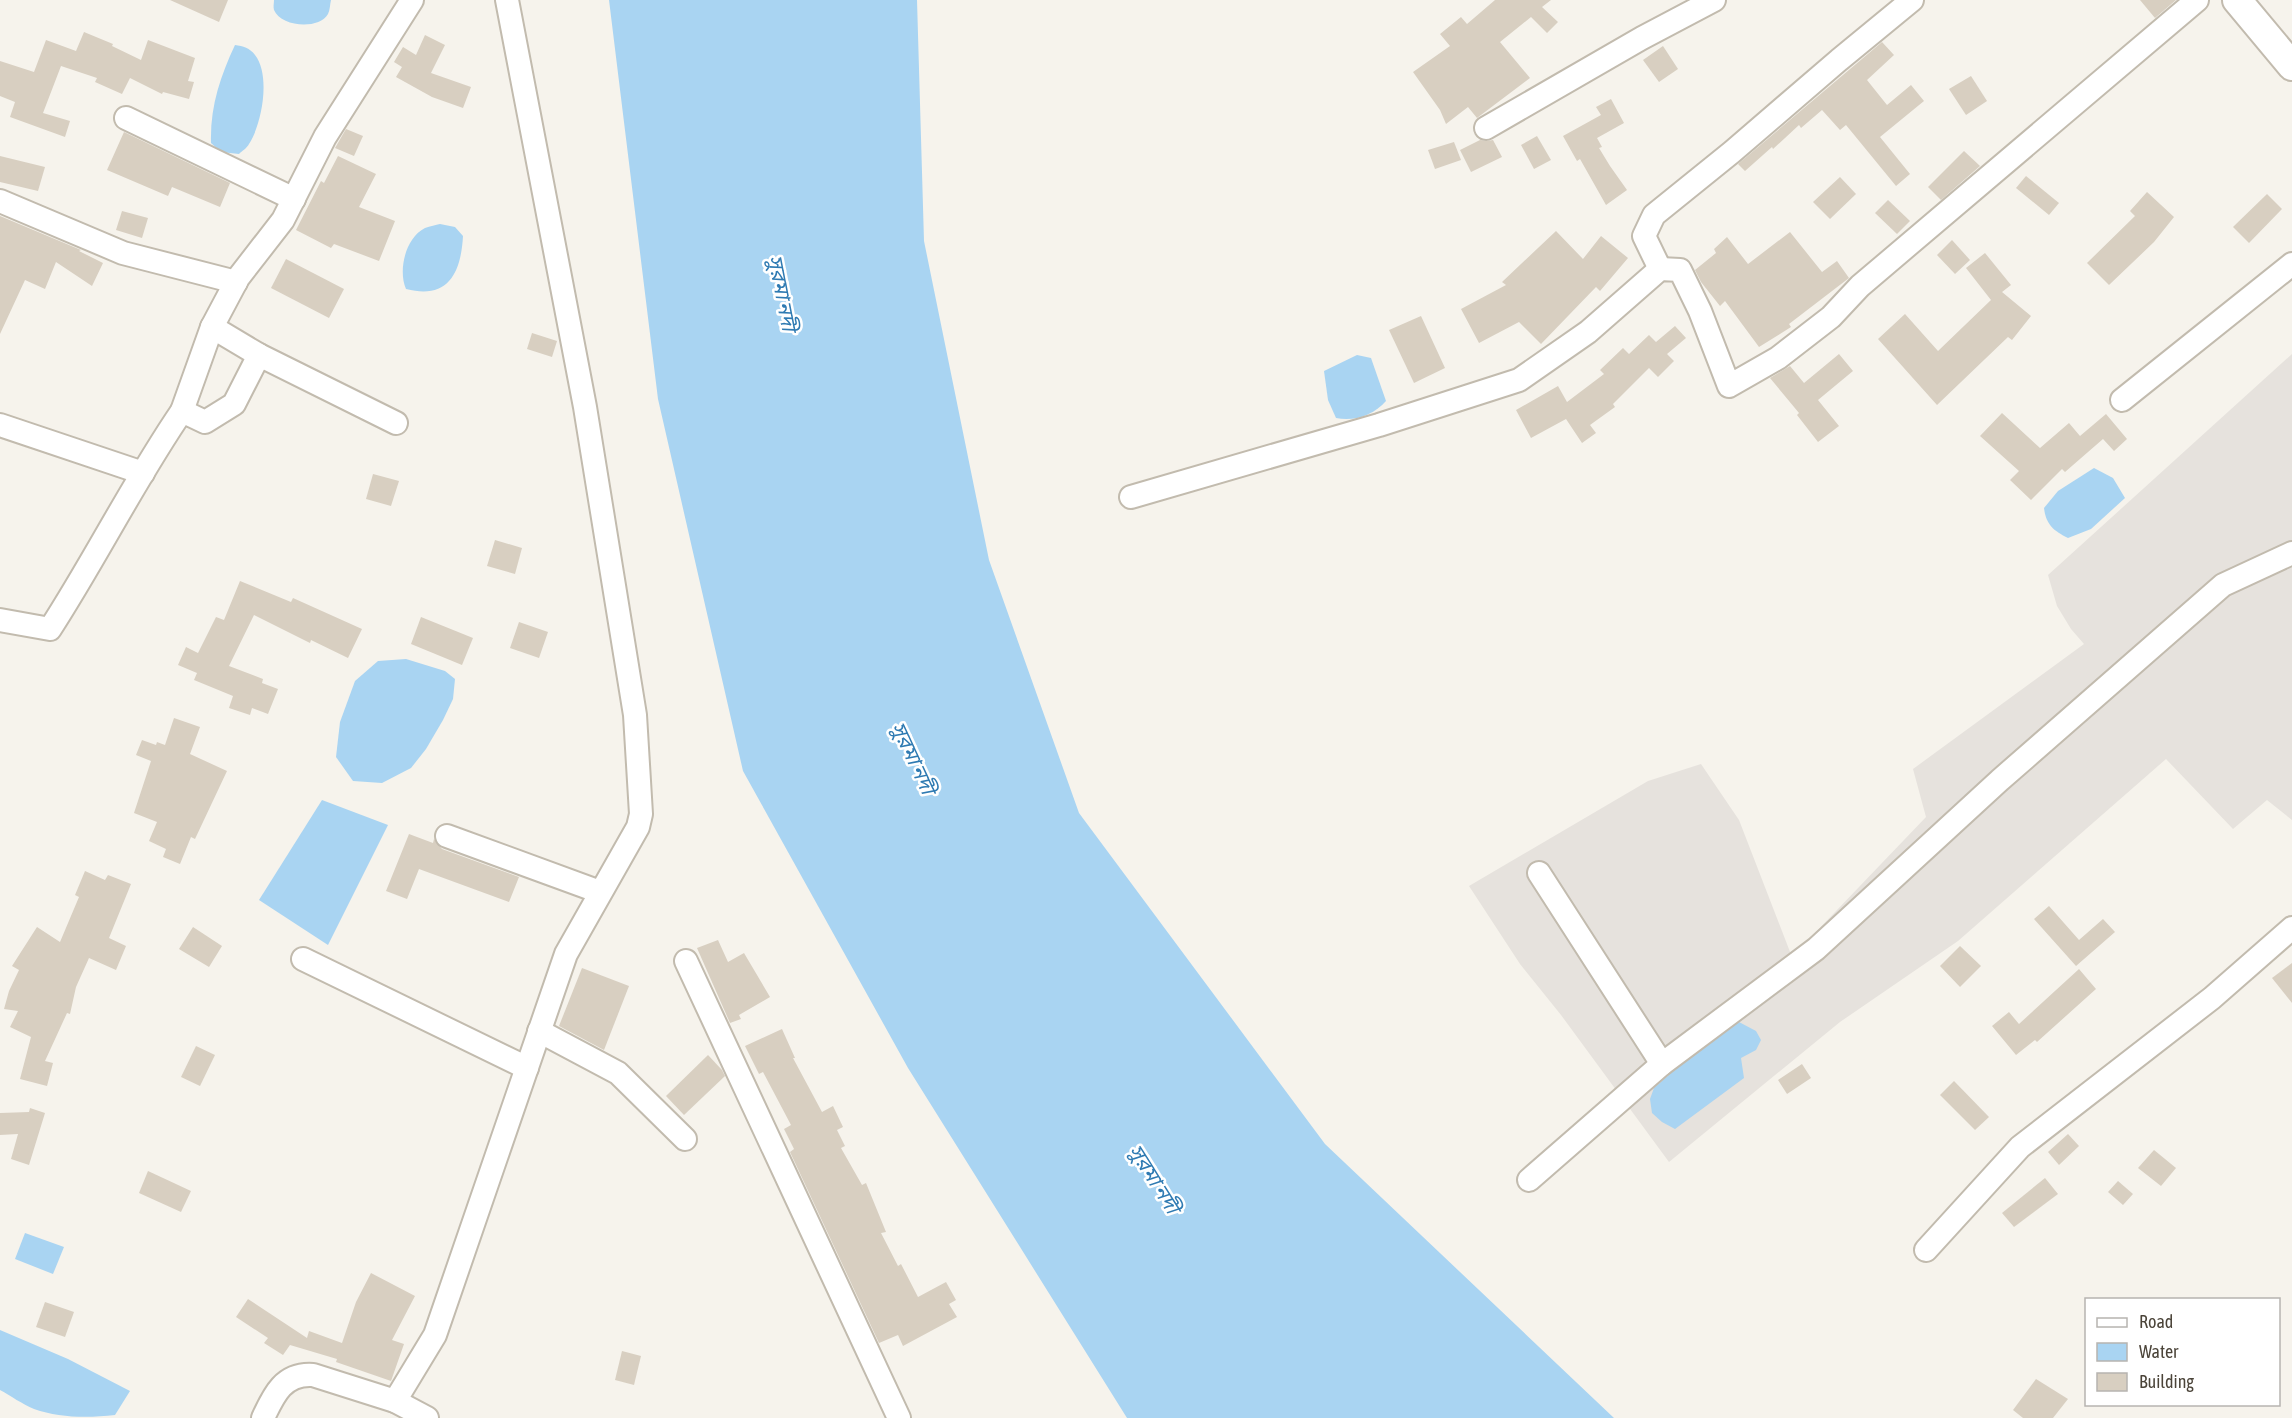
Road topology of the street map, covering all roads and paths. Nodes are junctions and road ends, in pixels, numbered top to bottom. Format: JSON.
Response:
{"nodes":[{"id":1,"x":412,"y":0,"type":"edge"},
{"id":2,"x":507,"y":0,"type":"edge"},
{"id":3,"x":1714,"y":0,"type":"edge"},
{"id":4,"x":1912,"y":0,"type":"edge"},
{"id":5,"x":2197,"y":0,"type":"edge"},
{"id":6,"x":2237,"y":0,"type":"edge"},
{"id":7,"x":2292,"y":66,"type":"edge"},
{"id":8,"x":126,"y":118,"type":"dead end"},
{"id":9,"x":1486,"y":128,"type":"dead end"},
{"id":10,"x":294,"y":199,"type":"junction"},
{"id":11,"x":0,"y":201,"type":"edge"},
{"id":12,"x":2292,"y":264,"type":"edge"},
{"id":13,"x":1660,"y":269,"type":"junction"},
{"id":14,"x":236,"y":282,"type":"junction"},
{"id":15,"x":212,"y":327,"type":"junction"},
{"id":16,"x":259,"y":355,"type":"junction"},
{"id":17,"x":2122,"y":400,"type":"dead end"},
{"id":18,"x":182,"y":411,"type":"junction"},
{"id":19,"x":396,"y":423,"type":"dead end"},
{"id":20,"x":0,"y":425,"type":"edge"},
{"id":21,"x":143,"y":473,"type":"junction"},
{"id":22,"x":1131,"y":497,"type":"dead end"},
{"id":23,"x":2292,"y":553,"type":"edge"},
{"id":24,"x":0,"y":620,"type":"edge"},
{"id":25,"x":447,"y":836,"type":"dead end"},
{"id":26,"x":1539,"y":873,"type":"dead end"},
{"id":27,"x":600,"y":892,"type":"junction"},
{"id":28,"x":2292,"y":928,"type":"edge"},
{"id":29,"x":303,"y":959,"type":"dead end"},
{"id":30,"x":686,"y":961,"type":"dead end"},
{"id":31,"x":539,"y":1031,"type":"junction"},
{"id":32,"x":1662,"y":1064,"type":"junction"},
{"id":33,"x":527,"y":1068,"type":"junction"},
{"id":34,"x":685,"y":1139,"type":"dead end"},
{"id":35,"x":1529,"y":1179,"type":"dead end"},
{"id":36,"x":1926,"y":1250,"type":"dead end"},
{"id":37,"x":395,"y":1401,"type":"junction"},
{"id":38,"x":263,"y":1418,"type":"edge"},
{"id":39,"x":427,"y":1418,"type":"edge"},
{"id":40,"x":899,"y":1418,"type":"edge"}],
"edges":[{"from":1,"to":10,"type":"street"},
{"from":2,"to":27,"type":"street"},
{"from":3,"to":9,"type":"street"},
{"from":4,"to":13,"type":"street"},
{"from":5,"to":13,"type":"street"},
{"from":6,"to":7,"type":"street"},
{"from":8,"to":10,"type":"street"},
{"from":10,"to":14,"type":"street"},
{"from":11,"to":14,"type":"street"},
{"from":12,"to":17,"type":"street"},
{"from":13,"to":22,"type":"street"},
{"from":14,"to":15,"type":"street"},
{"from":15,"to":16,"type":"street"},
{"from":15,"to":18,"type":"street"},
{"from":16,"to":18,"type":"street"},
{"from":16,"to":19,"type":"street"},
{"from":18,"to":21,"type":"street"},
{"from":20,"to":21,"type":"street"},
{"from":21,"to":24,"type":"street"},
{"from":23,"to":32,"type":"street"},
{"from":25,"to":27,"type":"street"},
{"from":26,"to":32,"type":"street"},
{"from":27,"to":31,"type":"street"},
{"from":28,"to":36,"type":"street"},
{"from":29,"to":33,"type":"street"},
{"from":30,"to":40,"type":"street"},
{"from":31,"to":33,"type":"street"},
{"from":31,"to":34,"type":"street"},
{"from":32,"to":35,"type":"street"},
{"from":33,"to":37,"type":"street"},
{"from":37,"to":38,"type":"street"},
{"from":37,"to":39,"type":"street"}]}
